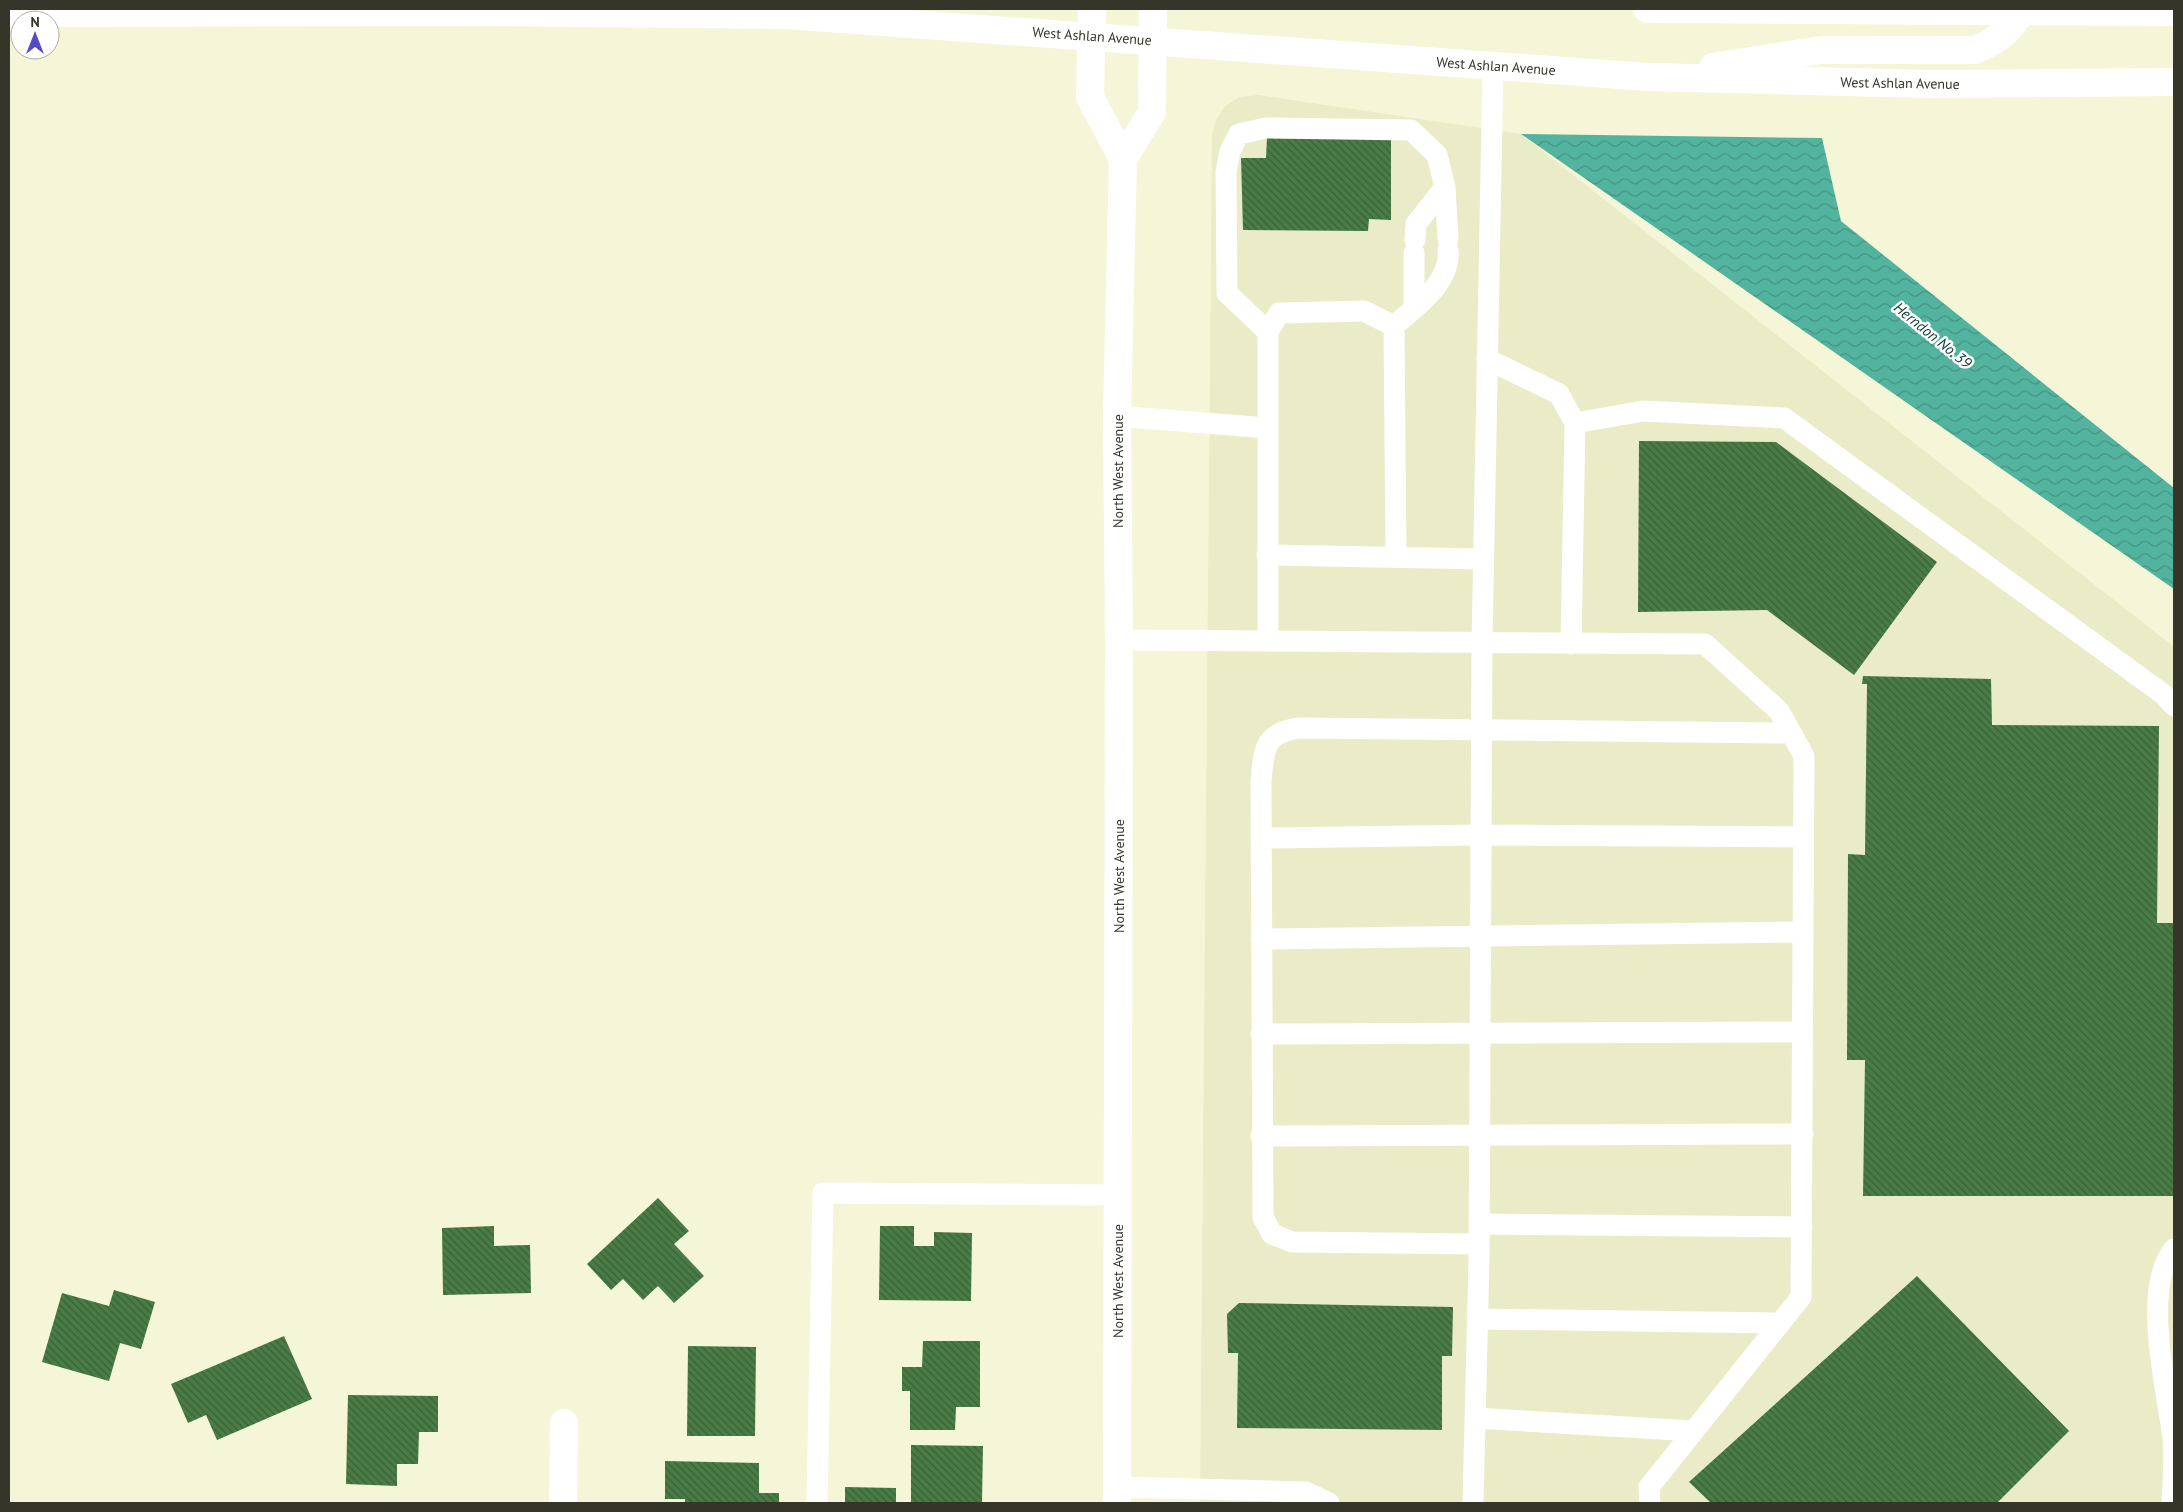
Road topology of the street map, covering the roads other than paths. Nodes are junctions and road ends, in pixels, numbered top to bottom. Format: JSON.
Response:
{"nodes":[{"id":1,"x":24,"y":9,"type":"edge"},
{"id":2,"x":1092,"y":9,"type":"edge"},
{"id":3,"x":1153,"y":9,"type":"edge"},
{"id":4,"x":1647,"y":9,"type":"edge"},
{"id":5,"x":2020,"y":11,"type":"edge"},
{"id":6,"x":9,"y":12,"type":"edge"},
{"id":7,"x":2174,"y":12,"type":"edge"},
{"id":8,"x":1092,"y":36,"type":"junction"},
{"id":9,"x":1154,"y":40,"type":"junction"},
{"id":10,"x":1493,"y":66,"type":"junction"},
{"id":11,"x":1648,"y":77,"type":"junction"},
{"id":12,"x":2174,"y":82,"type":"edge"},
{"id":13,"x":1123,"y":159,"type":"junction"},
{"id":14,"x":1445,"y":187,"type":"junction"},
{"id":15,"x":1414,"y":308,"type":"junction"},
{"id":16,"x":1394,"y":326,"type":"junction"},
{"id":17,"x":1268,"y":332,"type":"junction"},
{"id":18,"x":1487,"y":358,"type":"junction"},
{"id":19,"x":1117,"y":416,"type":"junction"},
{"id":20,"x":1575,"y":423,"type":"junction"},
{"id":21,"x":1267,"y":428,"type":"junction"},
{"id":22,"x":1267,"y":555,"type":"junction"},
{"id":23,"x":1396,"y":557,"type":"junction"},
{"id":24,"x":1483,"y":559,"type":"junction"},
{"id":25,"x":1119,"y":640,"type":"junction"},
{"id":26,"x":1268,"y":641,"type":"junction"},
{"id":27,"x":1482,"y":643,"type":"junction"},
{"id":28,"x":1571,"y":644,"type":"junction"},
{"id":29,"x":2174,"y":706,"type":"edge"},
{"id":30,"x":1481,"y":730,"type":"junction"},
{"id":31,"x":1791,"y":733,"type":"junction"},
{"id":32,"x":1481,"y":835,"type":"junction"},
{"id":33,"x":1803,"y":837,"type":"junction"},
{"id":34,"x":1261,"y":838,"type":"junction"},
{"id":35,"x":1803,"y":932,"type":"junction"},
{"id":36,"x":1481,"y":934,"type":"junction"},
{"id":37,"x":1261,"y":938,"type":"junction"},
{"id":38,"x":1480,"y":1032,"type":"junction"},
{"id":39,"x":1803,"y":1032,"type":"junction"},
{"id":40,"x":1261,"y":1034,"type":"junction"},
{"id":41,"x":1480,"y":1134,"type":"junction"},
{"id":42,"x":1803,"y":1134,"type":"junction"},
{"id":43,"x":1261,"y":1136,"type":"junction"},
{"id":44,"x":1118,"y":1195,"type":"junction"},
{"id":45,"x":1802,"y":1227,"type":"junction"},
{"id":46,"x":1479,"y":1234,"type":"junction"},
{"id":47,"x":2174,"y":1249,"type":"edge"},
{"id":48,"x":1478,"y":1319,"type":"junction"},
{"id":49,"x":1779,"y":1323,"type":"junction"},
{"id":50,"x":1475,"y":1418,"type":"junction"},
{"id":51,"x":564,"y":1423,"type":"dead end"},
{"id":52,"x":1694,"y":1431,"type":"junction"},
{"id":53,"x":1117,"y":1495,"type":"edge"},
{"id":54,"x":563,"y":1503,"type":"edge"},
{"id":55,"x":817,"y":1503,"type":"edge"},
{"id":56,"x":1330,"y":1503,"type":"edge"},
{"id":57,"x":1472,"y":1503,"type":"edge"},
{"id":58,"x":1642,"y":1503,"type":"edge"},
{"id":59,"x":1650,"y":1503,"type":"edge"},
{"id":60,"x":2172,"y":1503,"type":"edge"}],
"edges":[{"from":1,"to":6,"type":"main road"},
{"from":2,"to":8,"type":"main road","name":"North West Avenue"},
{"from":3,"to":9,"type":"main road"},
{"from":4,"to":5,"type":"main road"},
{"from":5,"to":7,"type":"main road"},
{"from":5,"to":11,"type":"main road"},
{"from":6,"to":8,"type":"main road","name":"West Ashlan Avenue"},
{"from":8,"to":9,"type":"main road","name":"West Ashlan Avenue"},
{"from":8,"to":13,"type":"main road","name":"North West Avenue"},
{"from":9,"to":10,"type":"main road","name":"West Ashlan Avenue"},
{"from":9,"to":13,"type":"main road"},
{"from":10,"to":11,"type":"main road","name":"West Ashlan Avenue"},
{"from":10,"to":18,"type":"lane"},
{"from":11,"to":12,"type":"main road","name":"West Ashlan Avenue"},
{"from":13,"to":19,"type":"main road","name":"North West Avenue"},
{"from":14,"to":15,"type":"lane"},
{"from":14,"to":15,"type":"lane"},
{"from":14,"to":17,"type":"lane"},
{"from":15,"to":16,"type":"lane"},
{"from":16,"to":17,"type":"lane"},
{"from":16,"to":23,"type":"lane"},
{"from":17,"to":21,"type":"lane"},
{"from":18,"to":20,"type":"lane"},
{"from":18,"to":24,"type":"lane"},
{"from":19,"to":21,"type":"lane"},
{"from":19,"to":25,"type":"main road","name":"North West Avenue"},
{"from":20,"to":28,"type":"lane"},
{"from":20,"to":29,"type":"lane"},
{"from":21,"to":22,"type":"lane"},
{"from":22,"to":23,"type":"lane"},
{"from":22,"to":26,"type":"lane"},
{"from":23,"to":24,"type":"lane"},
{"from":24,"to":27,"type":"lane"},
{"from":25,"to":26,"type":"lane"},
{"from":25,"to":44,"type":"main road","name":"North West Avenue"},
{"from":26,"to":27,"type":"lane"},
{"from":27,"to":28,"type":"lane"},
{"from":27,"to":30,"type":"lane"},
{"from":28,"to":31,"type":"lane"},
{"from":30,"to":31,"type":"lane"},
{"from":30,"to":32,"type":"lane"},
{"from":30,"to":34,"type":"lane"},
{"from":31,"to":33,"type":"lane"},
{"from":32,"to":33,"type":"lane"},
{"from":32,"to":34,"type":"lane"},
{"from":32,"to":36,"type":"lane"},
{"from":33,"to":35,"type":"lane"},
{"from":34,"to":37,"type":"lane"},
{"from":35,"to":36,"type":"lane"},
{"from":35,"to":39,"type":"lane"},
{"from":36,"to":37,"type":"lane"},
{"from":36,"to":38,"type":"lane"},
{"from":37,"to":40,"type":"lane"},
{"from":38,"to":39,"type":"lane"},
{"from":38,"to":40,"type":"lane"},
{"from":38,"to":41,"type":"lane"},
{"from":39,"to":42,"type":"lane"},
{"from":40,"to":43,"type":"lane"},
{"from":41,"to":42,"type":"lane"},
{"from":41,"to":43,"type":"lane"},
{"from":41,"to":46,"type":"lane"},
{"from":42,"to":45,"type":"lane"},
{"from":43,"to":46,"type":"lane"},
{"from":44,"to":53,"type":"main road","name":"North West Avenue"},
{"from":44,"to":55,"type":"lane"},
{"from":45,"to":46,"type":"lane"},
{"from":45,"to":49,"type":"lane"},
{"from":46,"to":48,"type":"lane"},
{"from":47,"to":60,"type":"lane"},
{"from":48,"to":49,"type":"lane"},
{"from":48,"to":50,"type":"lane"},
{"from":49,"to":52,"type":"lane"},
{"from":50,"to":52,"type":"lane"},
{"from":50,"to":57,"type":"lane"},
{"from":51,"to":54,"type":"main road"},
{"from":52,"to":59,"type":"lane"},
{"from":53,"to":56,"type":"lane"},
{"from":58,"to":59,"type":"lane"}]}
